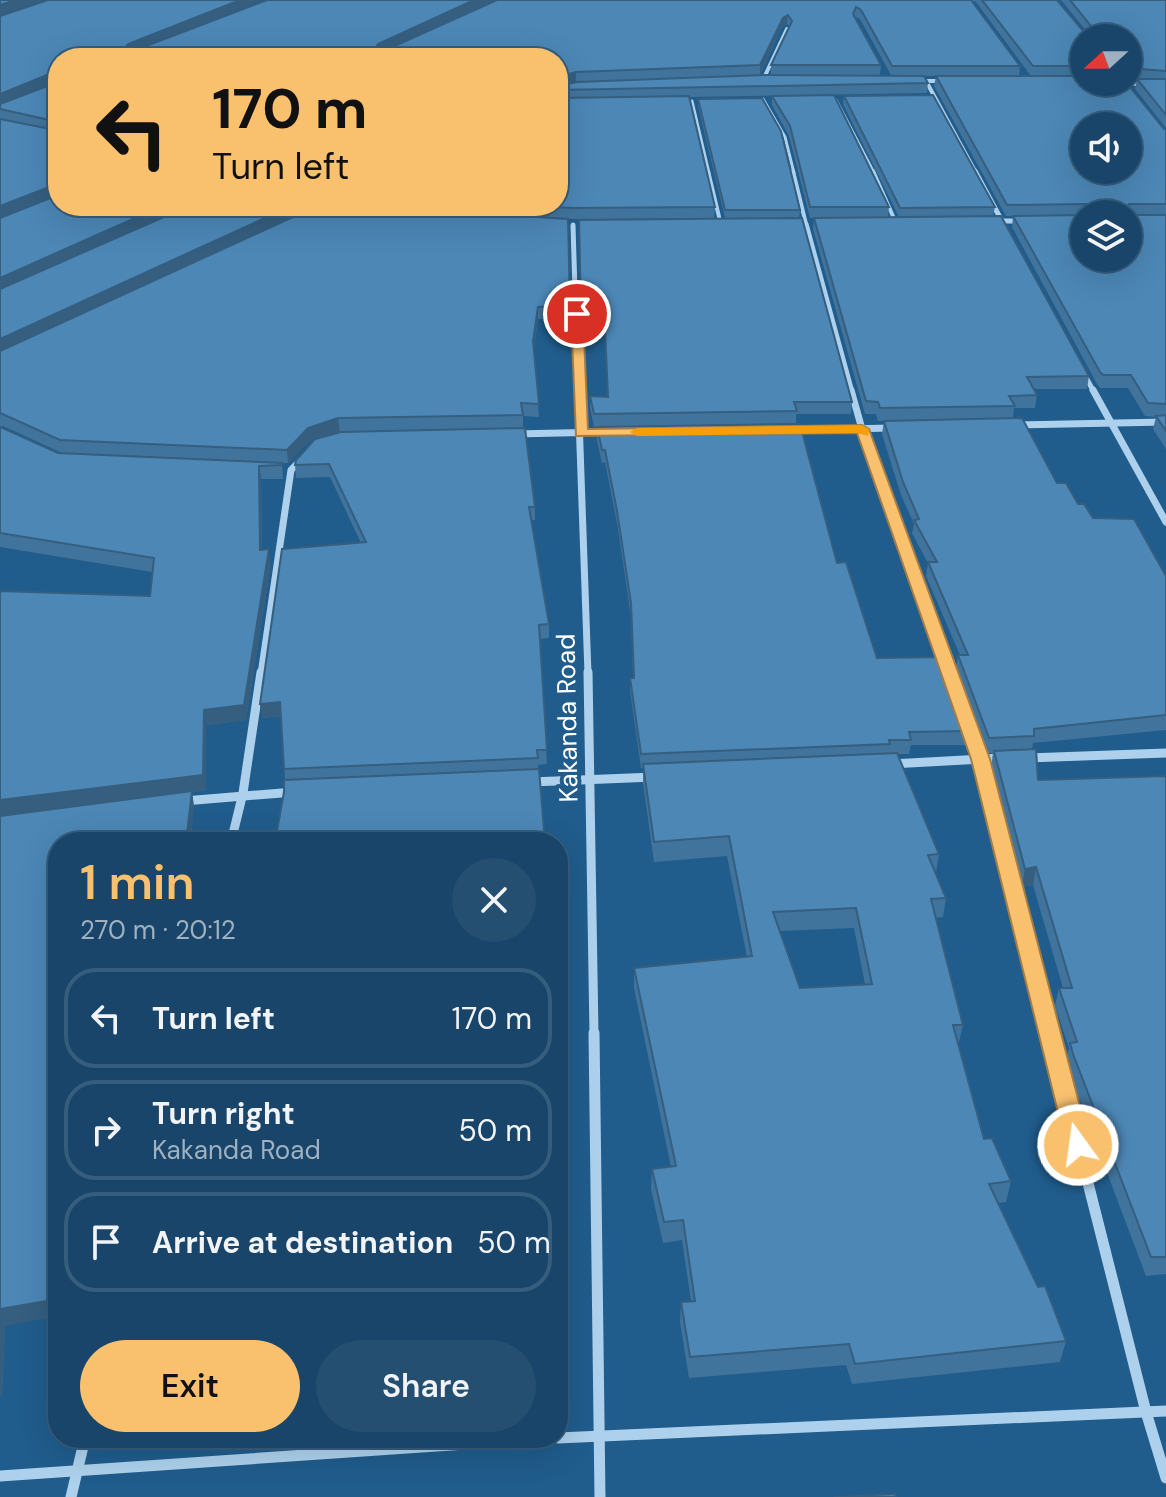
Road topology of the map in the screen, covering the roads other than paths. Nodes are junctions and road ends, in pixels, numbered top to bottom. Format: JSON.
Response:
{"nodes":[{"id":1,"x":787,"y":29,"type":"edge"},
{"id":2,"x":763,"y":80,"type":"junction"},
{"id":3,"x":778,"y":80,"type":"edge"},
{"id":4,"x":750,"y":81,"type":"edge"},
{"id":5,"x":914,"y":81,"type":"edge"},
{"id":6,"x":926,"y":81,"type":"junction"},
{"id":7,"x":955,"y":81,"type":"edge"},
{"id":8,"x":1142,"y":83,"type":"edge"},
{"id":9,"x":1166,"y":84,"type":"edge"},
{"id":10,"x":923,"y":98,"type":"edge"},
{"id":11,"x":937,"y":98,"type":"junction"},
{"id":12,"x":763,"y":99,"type":"junction"},
{"id":13,"x":778,"y":99,"type":"edge"},
{"id":14,"x":706,"y":100,"type":"edge"},
{"id":15,"x":749,"y":100,"type":"edge"},
{"id":16,"x":821,"y":100,"type":"edge"},
{"id":17,"x":836,"y":100,"type":"junction"},
{"id":18,"x":850,"y":100,"type":"edge"},
{"id":19,"x":677,"y":101,"type":"edge"},
{"id":20,"x":692,"y":101,"type":"junction"},
{"id":21,"x":1002,"y":221,"type":"junction"},
{"id":22,"x":1029,"y":221,"type":"edge"},
{"id":23,"x":987,"y":222,"type":"edge"},
{"id":24,"x":881,"y":223,"type":"edge"},
{"id":25,"x":896,"y":223,"type":"junction"},
{"id":26,"x":911,"y":223,"type":"edge"},
{"id":27,"x":559,"y":224,"type":"edge"},
{"id":28,"x":791,"y":224,"type":"edge"},
{"id":29,"x":806,"y":224,"type":"junction"},
{"id":30,"x":821,"y":224,"type":"edge"},
{"id":31,"x":573,"y":225,"type":"junction"},
{"id":32,"x":588,"y":225,"type":"edge"},
{"id":33,"x":706,"y":225,"type":"edge"},
{"id":34,"x":721,"y":225,"type":"junction"},
{"id":35,"x":735,"y":225,"type":"edge"},
{"id":36,"x":1009,"y":235,"type":"edge"},
{"id":37,"x":1082,"y":369,"type":"edge"},
{"id":38,"x":1111,"y":422,"type":"junction"},
{"id":39,"x":1166,"y":422,"type":"edge"},
{"id":40,"x":1002,"y":425,"type":"edge"},
{"id":41,"x":909,"y":428,"type":"edge"},
{"id":42,"x":862,"y":429,"type":"junction"},
{"id":43,"x":784,"y":430,"type":"edge"},
{"id":44,"x":613,"y":432,"type":"edge"},
{"id":45,"x":581,"y":433,"type":"junction"},
{"id":46,"x":501,"y":434,"type":"edge"},
{"id":47,"x":306,"y":454,"type":"edge"},
{"id":48,"x":276,"y":469,"type":"edge"},
{"id":49,"x":291,"y":470,"type":"junction"},
{"id":50,"x":1166,"y":522,"type":"edge"},
{"id":51,"x":1166,"y":753,"type":"edge"},
{"id":52,"x":980,"y":759,"type":"junction"},
{"id":53,"x":887,"y":764,"type":"edge"},
{"id":54,"x":669,"y":776,"type":"edge"},
{"id":55,"x":591,"y":780,"type":"junction"},
{"id":56,"x":512,"y":783,"type":"edge"},
{"id":57,"x":306,"y":791,"type":"edge"},
{"id":58,"x":243,"y":793,"type":"junction"},
{"id":59,"x":167,"y":803,"type":"edge"},
{"id":60,"x":233,"y":832,"type":"edge"},
{"id":61,"x":1166,"y":1411,"type":"edge"},
{"id":62,"x":1146,"y":1412,"type":"junction"},
{"id":63,"x":597,"y":1435,"type":"junction"},
{"id":64,"x":568,"y":1437,"type":"edge"},
{"id":65,"x":83,"y":1448,"type":"edge"},
{"id":66,"x":401,"y":1448,"type":"edge"},
{"id":67,"x":78,"y":1469,"type":"junction"},
{"id":68,"x":0,"y":1476,"type":"edge"},
{"id":69,"x":1166,"y":1478,"type":"edge"},
{"id":70,"x":71,"y":1497,"type":"edge"},
{"id":71,"x":600,"y":1497,"type":"edge"}],
"edges":[{"from":1,"to":2,"type":"street"},
{"from":2,"to":3,"type":"street"},
{"from":2,"to":4,"type":"street"},
{"from":5,"to":6,"type":"lane"},
{"from":6,"to":7,"type":"street"},
{"from":6,"to":11,"type":"street"},
{"from":8,"to":9,"type":"street"},
{"from":10,"to":11,"type":"street"},
{"from":11,"to":21,"type":"street"},
{"from":12,"to":13,"type":"street"},
{"from":12,"to":15,"type":"street"},
{"from":12,"to":29,"type":"lane"},
{"from":14,"to":20,"type":"street"},
{"from":16,"to":17,"type":"street"},
{"from":17,"to":18,"type":"street"},
{"from":17,"to":25,"type":"lane"},
{"from":19,"to":20,"type":"street"},
{"from":20,"to":34,"type":"lane"},
{"from":21,"to":22,"type":"street"},
{"from":21,"to":23,"type":"street"},
{"from":21,"to":36,"type":"street"},
{"from":24,"to":25,"type":"street"},
{"from":25,"to":26,"type":"street"},
{"from":27,"to":31,"type":"street"},
{"from":28,"to":29,"type":"street"},
{"from":29,"to":30,"type":"street"},
{"from":29,"to":42,"type":"street"},
{"from":31,"to":32,"type":"street"},
{"from":31,"to":45,"type":"street","name":"Kakanda Road"},
{"from":33,"to":34,"type":"street"},
{"from":34,"to":35,"type":"street"},
{"from":37,"to":38,"type":"street"},
{"from":38,"to":39,"type":"street"},
{"from":38,"to":40,"type":"street"},
{"from":38,"to":50,"type":"street"},
{"from":41,"to":42,"type":"street"},
{"from":42,"to":43,"type":"street"},
{"from":42,"to":52,"type":"street"},
{"from":44,"to":45,"type":"street"},
{"from":45,"to":46,"type":"street"},
{"from":45,"to":55,"type":"street","name":"Kakanda Road"},
{"from":47,"to":49,"type":"street"},
{"from":48,"to":49,"type":"street"},
{"from":49,"to":58,"type":"street"},
{"from":51,"to":52,"type":"street"},
{"from":52,"to":53,"type":"street"},
{"from":52,"to":62,"type":"street"},
{"from":54,"to":55,"type":"street"},
{"from":55,"to":56,"type":"street"},
{"from":55,"to":63,"type":"street","name":"Kakanda Road"},
{"from":57,"to":58,"type":"street"},
{"from":58,"to":59,"type":"street"},
{"from":58,"to":60,"type":"street"},
{"from":61,"to":62,"type":"street"},
{"from":62,"to":63,"type":"street"},
{"from":62,"to":69,"type":"street"},
{"from":63,"to":64,"type":"street"},
{"from":63,"to":71,"type":"street","name":"Kakanda Road"},
{"from":65,"to":67,"type":"street"},
{"from":66,"to":67,"type":"street"},
{"from":67,"to":68,"type":"street"},
{"from":67,"to":70,"type":"street"}]}
